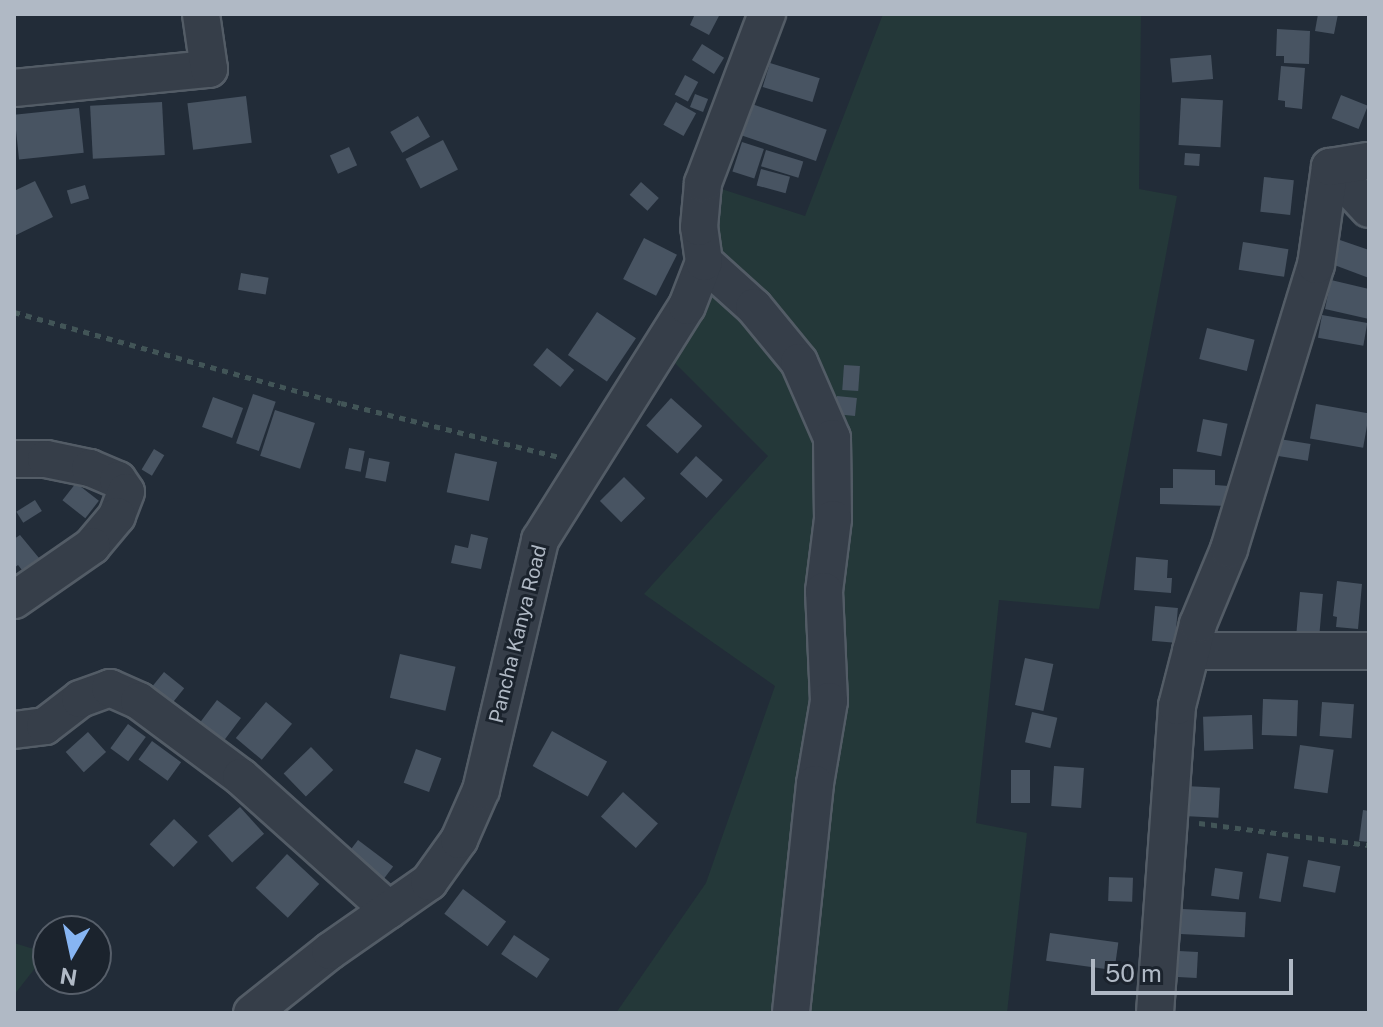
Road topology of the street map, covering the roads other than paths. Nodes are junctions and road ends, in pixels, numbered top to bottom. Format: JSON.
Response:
{"nodes":[{"id":1,"x":201,"y":14,"type":"edge"},
{"id":2,"x":767,"y":14,"type":"edge"},
{"id":3,"x":14,"y":88,"type":"edge"},
{"id":4,"x":1369,"y":161,"type":"edge"},
{"id":5,"x":1330,"y":167,"type":"junction"},
{"id":6,"x":1369,"y":209,"type":"edge"},
{"id":7,"x":704,"y":262,"type":"junction"},
{"id":8,"x":14,"y":459,"type":"edge"},
{"id":9,"x":14,"y":600,"type":"edge"},
{"id":10,"x":1191,"y":651,"type":"junction"},
{"id":11,"x":1369,"y":651,"type":"edge"},
{"id":12,"x":14,"y":730,"type":"edge"},
{"id":13,"x":389,"y":910,"type":"junction"},
{"id":14,"x":252,"y":1013,"type":"edge"},
{"id":15,"x":791,"y":1013,"type":"edge"},
{"id":16,"x":1155,"y":1013,"type":"edge"}],
"edges":[{"from":1,"to":3,"type":"street"},
{"from":2,"to":7,"type":"street","name":"Pancha Kanya Road"},
{"from":4,"to":5,"type":"street"},
{"from":5,"to":6,"type":"street"},
{"from":5,"to":10,"type":"street"},
{"from":7,"to":13,"type":"street","name":"Pancha Kanya Road"},
{"from":7,"to":15,"type":"street"},
{"from":8,"to":9,"type":"street"},
{"from":10,"to":11,"type":"street"},
{"from":10,"to":16,"type":"street"},
{"from":12,"to":13,"type":"street"},
{"from":13,"to":14,"type":"street","name":"Pancha Kanya Road"}]}
